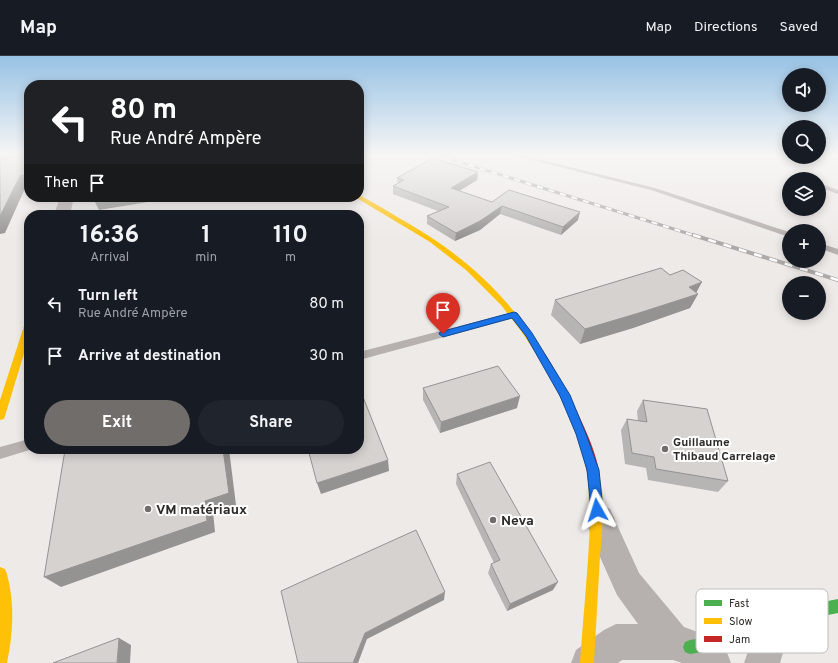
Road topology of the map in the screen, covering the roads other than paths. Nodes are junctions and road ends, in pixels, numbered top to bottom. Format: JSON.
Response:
{"nodes":[{"id":1,"x":626,"y":182,"type":"edge"},
{"id":2,"x":826,"y":188,"type":"edge"},
{"id":3,"x":838,"y":192,"type":"edge"},
{"id":4,"x":364,"y":201,"type":"edge"},
{"id":5,"x":782,"y":233,"type":"edge"},
{"id":6,"x":826,"y":248,"type":"edge"},
{"id":7,"x":838,"y":252,"type":"edge"},
{"id":8,"x":514,"y":315,"type":"junction"},
{"id":9,"x":24,"y":340,"type":"edge"},
{"id":10,"x":364,"y":355,"type":"edge"},
{"id":11,"x":0,"y":416,"type":"edge"},
{"id":12,"x":24,"y":446,"type":"edge"},
{"id":13,"x":0,"y":453,"type":"edge"},
{"id":14,"x":597,"y":510,"type":"junction"},
{"id":15,"x":0,"y":574,"type":"edge"},
{"id":16,"x":838,"y":606,"type":"edge"},
{"id":17,"x":828,"y":608,"type":"edge"},
{"id":18,"x":692,"y":651,"type":"edge"},
{"id":19,"x":765,"y":653,"type":"edge"},
{"id":20,"x":0,"y":663,"type":"edge"},
{"id":21,"x":588,"y":663,"type":"edge"},
{"id":22,"x":762,"y":663,"type":"edge"}],
"edges":[{"from":1,"to":5,"type":"lane"},
{"from":2,"to":3,"type":"lane"},
{"from":4,"to":8,"type":"street"},
{"from":6,"to":7,"type":"lane"},
{"from":8,"to":10,"type":"lane"},
{"from":8,"to":14,"type":"street"},
{"from":9,"to":11,"type":"street"},
{"from":12,"to":13,"type":"lane"},
{"from":14,"to":18,"type":"street"},
{"from":14,"to":21,"type":"street"},
{"from":15,"to":20,"type":"street"},
{"from":16,"to":17,"type":"street"},
{"from":18,"to":21,"type":"street"},
{"from":19,"to":22,"type":"street"}]}
